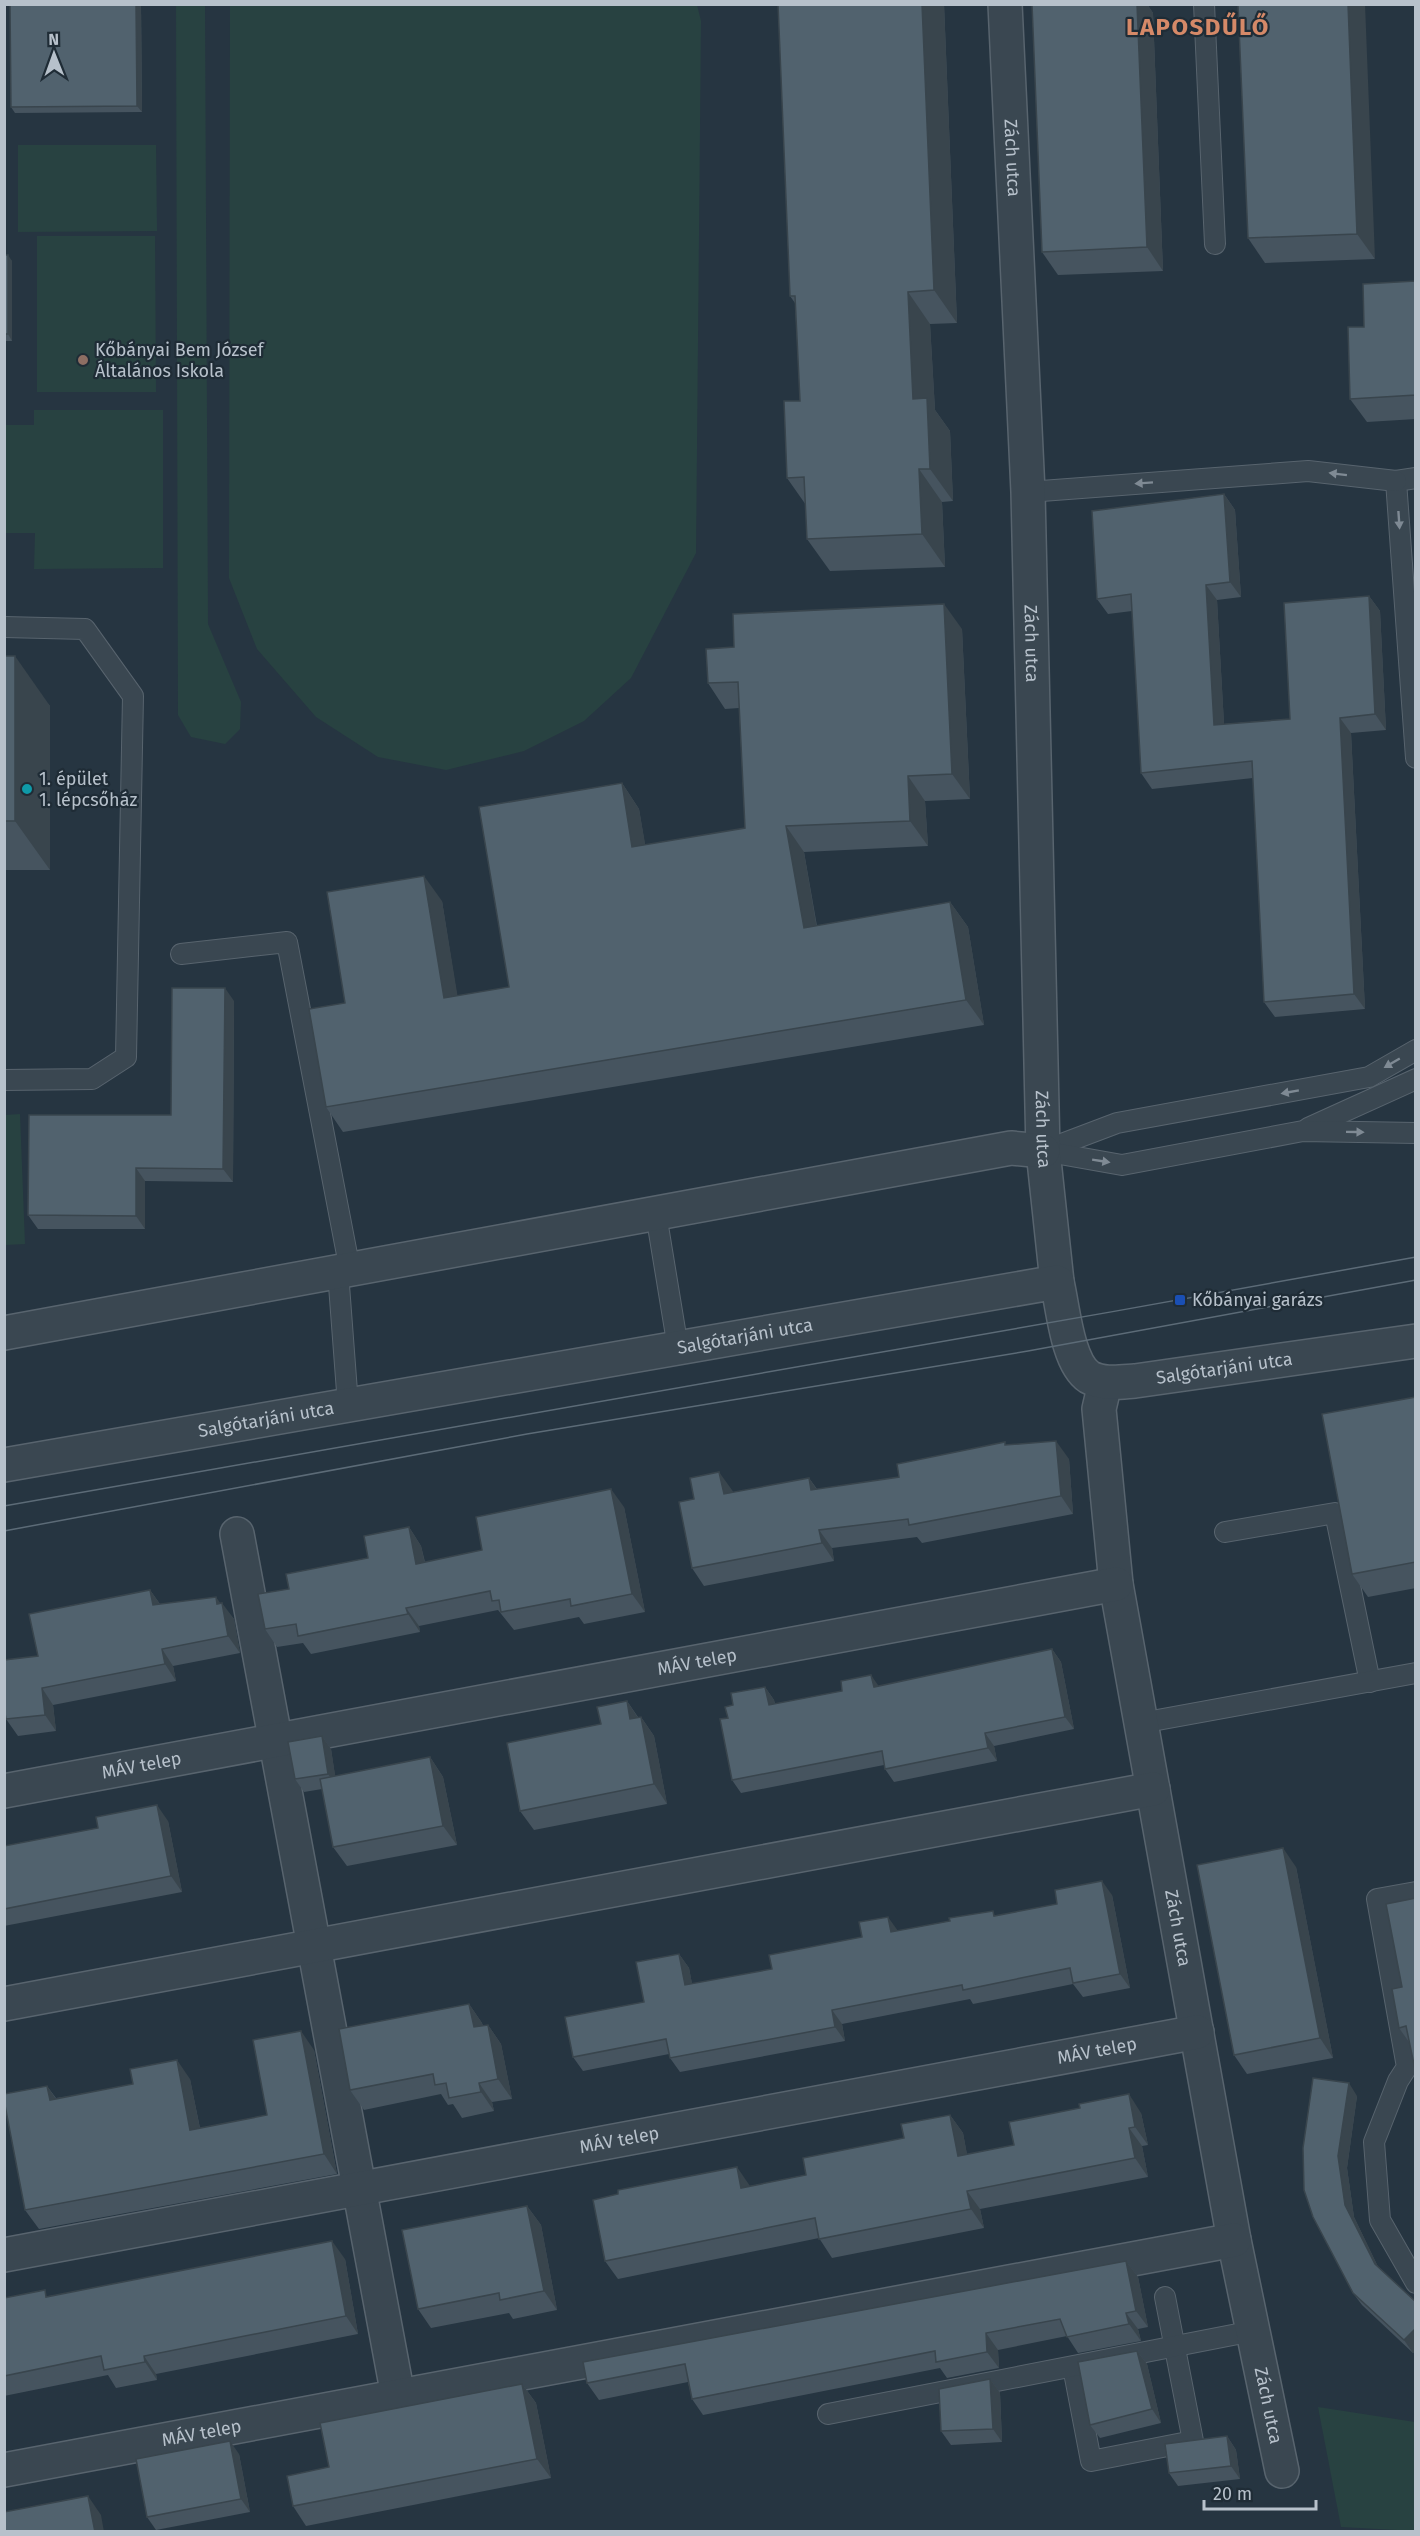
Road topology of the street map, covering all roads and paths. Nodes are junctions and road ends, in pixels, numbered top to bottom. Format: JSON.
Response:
{"nodes":[{"id":1,"x":1005,"y":4,"type":"edge"},
{"id":2,"x":1204,"y":4,"type":"edge"},
{"id":3,"x":1215,"y":244,"type":"dead end"},
{"id":4,"x":1406,"y":480,"type":"edge"},
{"id":5,"x":1028,"y":492,"type":"junction"},
{"id":6,"x":4,"y":627,"type":"edge"},
{"id":7,"x":1416,"y":758,"type":"edge"},
{"id":8,"x":182,"y":954,"type":"dead end"},
{"id":9,"x":1416,"y":1050,"type":"edge"},
{"id":10,"x":1416,"y":1079,"type":"edge"},
{"id":11,"x":4,"y":1080,"type":"edge"},
{"id":12,"x":1303,"y":1131,"type":"junction"},
{"id":13,"x":1416,"y":1133,"type":"edge"},
{"id":14,"x":1043,"y":1151,"type":"junction"},
{"id":15,"x":656,"y":1214,"type":"junction"},
{"id":16,"x":344,"y":1271,"type":"junction"},
{"id":17,"x":1057,"y":1282,"type":"junction"},
{"id":18,"x":4,"y":1333,"type":"edge"},
{"id":19,"x":1416,"y":1341,"type":"edge"},
{"id":20,"x":678,"y":1348,"type":"junction"},
{"id":21,"x":1105,"y":1383,"type":"junction"},
{"id":22,"x":348,"y":1405,"type":"junction"},
{"id":23,"x":4,"y":1465,"type":"edge"},
{"id":24,"x":1225,"y":1532,"type":"dead end"},
{"id":25,"x":237,"y":1534,"type":"dead end"},
{"id":26,"x":1116,"y":1584,"type":"junction"},
{"id":27,"x":1416,"y":1673,"type":"edge"},
{"id":28,"x":1370,"y":1682,"type":"junction"},
{"id":29,"x":1141,"y":1723,"type":"junction"},
{"id":30,"x":278,"y":1740,"type":"junction"},
{"id":31,"x":1153,"y":1789,"type":"junction"},
{"id":32,"x":4,"y":1791,"type":"edge"},
{"id":33,"x":1416,"y":1892,"type":"edge"},
{"id":34,"x":315,"y":1945,"type":"junction"},
{"id":35,"x":4,"y":2004,"type":"edge"},
{"id":36,"x":1197,"y":2032,"type":"junction"},
{"id":37,"x":360,"y":2189,"type":"junction"},
{"id":38,"x":1234,"y":2240,"type":"junction"},
{"id":39,"x":4,"y":2256,"type":"edge"},
{"id":40,"x":1416,"y":2283,"type":"edge"},
{"id":41,"x":1165,"y":2297,"type":"dead end"},
{"id":42,"x":1253,"y":2331,"type":"junction"},
{"id":43,"x":1174,"y":2347,"type":"junction"},
{"id":44,"x":1073,"y":2367,"type":"junction"},
{"id":45,"x":398,"y":2396,"type":"junction"},
{"id":46,"x":828,"y":2414,"type":"dead end"},
{"id":47,"x":4,"y":2470,"type":"edge"},
{"id":48,"x":1282,"y":2471,"type":"dead end"}],
"edges":[{"from":1,"to":5,"type":"street","name":"Zách utca"},
{"from":2,"to":3,"type":"lane"},
{"from":4,"to":5,"type":"lane","one_way":true},
{"from":4,"to":7,"type":"lane","one_way":true},
{"from":5,"to":14,"type":"street","name":"Zách utca"},
{"from":6,"to":11,"type":"lane"},
{"from":8,"to":16,"type":"lane"},
{"from":9,"to":14,"type":"lane","one_way":true},
{"from":10,"to":12,"type":"lane"},
{"from":12,"to":13,"type":"lane","one_way":true},
{"from":14,"to":12,"type":"lane","one_way":true},
{"from":14,"to":15,"type":"street"},
{"from":14,"to":17,"type":"street","name":"Zách utca"},
{"from":15,"to":16,"type":"street"},
{"from":15,"to":20,"type":"lane"},
{"from":16,"to":18,"type":"street"},
{"from":16,"to":22,"type":"lane"},
{"from":17,"to":20,"type":"street","name":"Salgótarjáni utca"},
{"from":17,"to":21,"type":"street"},
{"from":19,"to":21,"type":"street","name":"Salgótarjáni utca"},
{"from":20,"to":22,"type":"street","name":"Salgótarjáni utca"},
{"from":21,"to":26,"type":"street","name":"Zách utca"},
{"from":22,"to":23,"type":"street","name":"Salgótarjáni utca"},
{"from":24,"to":28,"type":"lane"},
{"from":25,"to":30,"type":"street"},
{"from":26,"to":29,"type":"street","name":"Zách utca"},
{"from":26,"to":30,"type":"street","name":"MÁV telep"},
{"from":27,"to":28,"type":"lane"},
{"from":28,"to":29,"type":"lane"},
{"from":29,"to":31,"type":"street","name":"Zách utca"},
{"from":30,"to":32,"type":"street","name":"MÁV telep"},
{"from":30,"to":34,"type":"street"},
{"from":31,"to":34,"type":"street"},
{"from":31,"to":36,"type":"street","name":"Zách utca"},
{"from":33,"to":40,"type":"lane"},
{"from":34,"to":35,"type":"street"},
{"from":34,"to":37,"type":"street"},
{"from":36,"to":37,"type":"street","name":"MÁV telep"},
{"from":36,"to":38,"type":"street","name":"Zách utca"},
{"from":37,"to":39,"type":"street","name":"MÁV telep"},
{"from":37,"to":45,"type":"street"},
{"from":38,"to":42,"type":"street","name":"Zách utca"},
{"from":38,"to":45,"type":"street","name":"MÁV telep"},
{"from":41,"to":43,"type":"lane"},
{"from":42,"to":43,"type":"lane"},
{"from":42,"to":48,"type":"street","name":"Zách utca"},
{"from":43,"to":44,"type":"lane"},
{"from":43,"to":44,"type":"lane"},
{"from":44,"to":46,"type":"lane"},
{"from":45,"to":47,"type":"street","name":"MÁV telep"}]}
